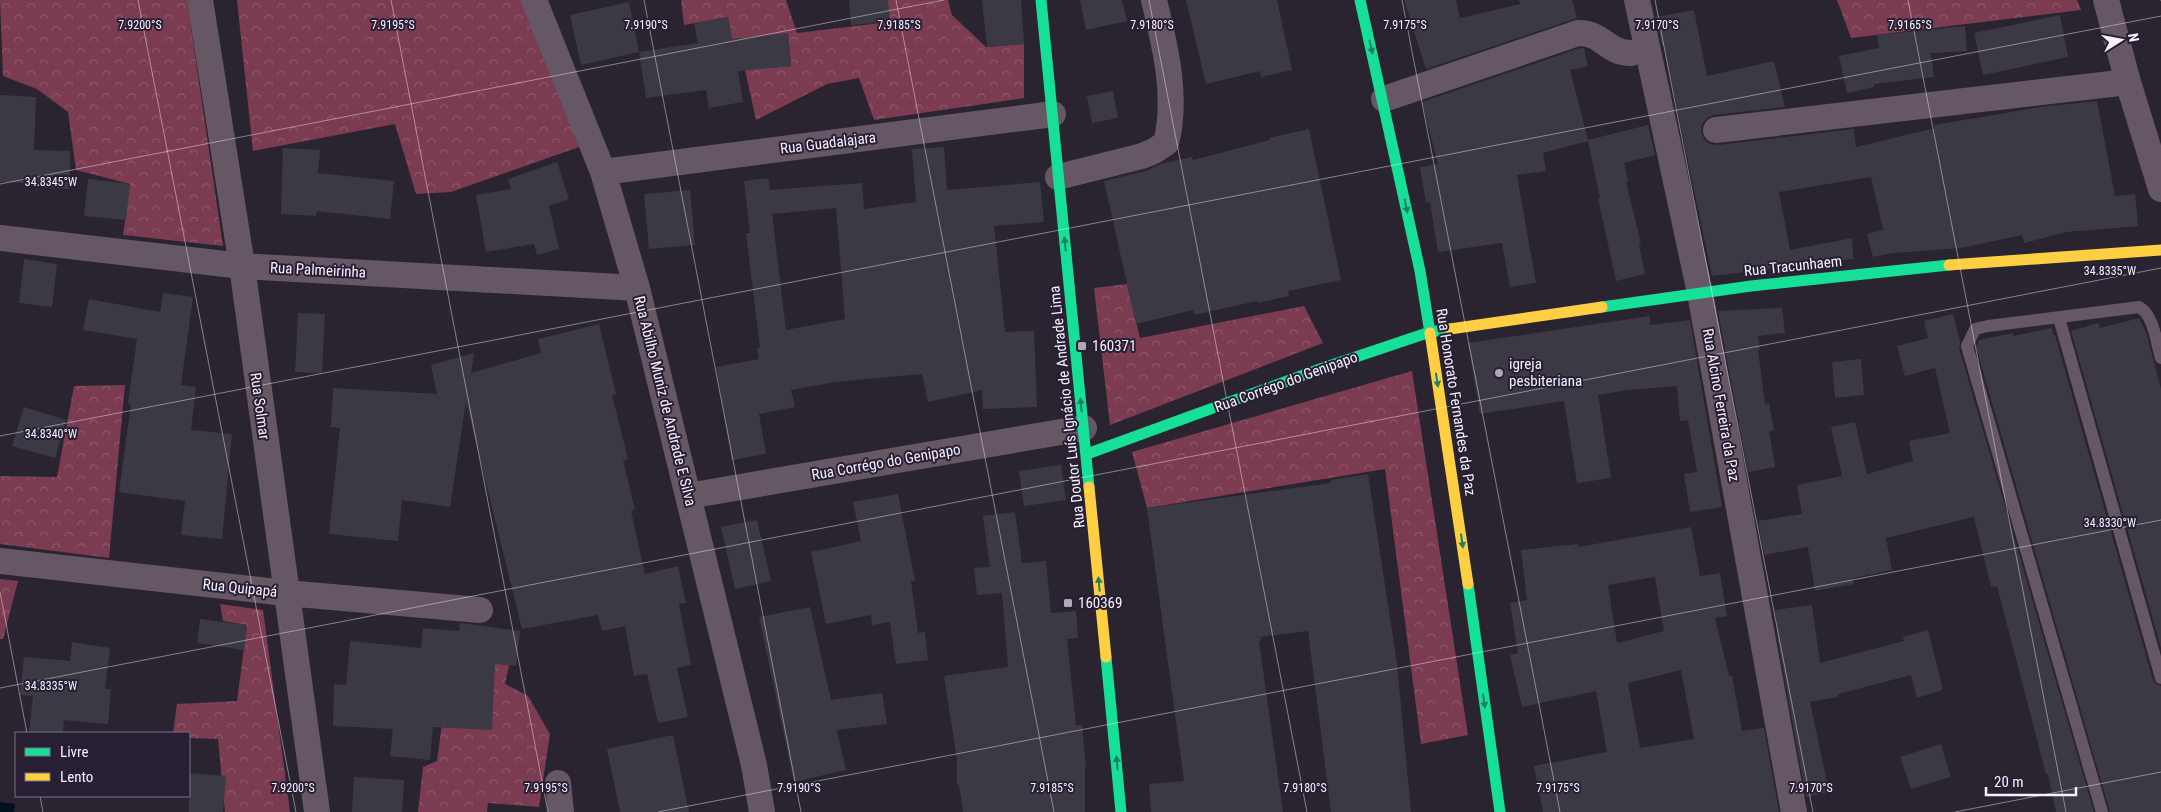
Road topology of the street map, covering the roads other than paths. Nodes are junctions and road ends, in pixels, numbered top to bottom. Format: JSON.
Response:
{"nodes":[{"id":1,"x":200,"y":0,"type":"edge"},
{"id":2,"x":534,"y":0,"type":"edge"},
{"id":3,"x":1041,"y":0,"type":"edge"},
{"id":4,"x":1154,"y":0,"type":"edge"},
{"id":5,"x":1360,"y":0,"type":"edge"},
{"id":6,"x":1637,"y":0,"type":"edge"},
{"id":7,"x":2106,"y":0,"type":"edge"},
{"id":8,"x":1631,"y":52,"type":"dead end"},
{"id":9,"x":2128,"y":82,"type":"junction"},
{"id":10,"x":1384,"y":99,"type":"junction"},
{"id":11,"x":1053,"y":114,"type":"junction"},
{"id":12,"x":1716,"y":130,"type":"dead end"},
{"id":13,"x":603,"y":172,"type":"junction"},
{"id":14,"x":1058,"y":177,"type":"junction"},
{"id":15,"x":2161,"y":189,"type":"edge"},
{"id":16,"x":0,"y":238,"type":"edge"},
{"id":17,"x":2161,"y":250,"type":"edge"},
{"id":18,"x":242,"y":266,"type":"junction"},
{"id":19,"x":637,"y":288,"type":"junction"},
{"id":20,"x":1700,"y":293,"type":"junction"},
{"id":21,"x":2059,"y":318,"type":"junction"},
{"id":22,"x":1430,"y":332,"type":"junction"},
{"id":23,"x":2161,"y":358,"type":"edge"},
{"id":24,"x":1084,"y":428,"type":"junction"},
{"id":25,"x":1087,"y":454,"type":"junction"},
{"id":26,"x":688,"y":496,"type":"junction"},
{"id":27,"x":0,"y":561,"type":"edge"},
{"id":28,"x":286,"y":593,"type":"junction"},
{"id":29,"x":480,"y":610,"type":"dead end"},
{"id":30,"x":2161,"y":678,"type":"edge"},
{"id":31,"x":558,"y":783,"type":"dead end"},
{"id":32,"x":317,"y":812,"type":"edge"},
{"id":33,"x":561,"y":812,"type":"edge"},
{"id":34,"x":762,"y":812,"type":"edge"},
{"id":35,"x":1121,"y":812,"type":"edge"},
{"id":36,"x":1500,"y":812,"type":"edge"},
{"id":37,"x":1794,"y":812,"type":"edge"},
{"id":38,"x":2102,"y":812,"type":"edge"}],
"edges":[{"from":1,"to":18,"type":"street","name":"Rua Solmar"},
{"from":2,"to":13,"type":"street","name":"Rua Abilho Muniz de Andrade E Silva"},
{"from":3,"to":11,"type":"main road","name":"Rua Doutor Luís Ignácio de Andrade Lima"},
{"from":4,"to":14,"type":"street"},
{"from":5,"to":10,"type":"main road","name":"Rua Honorato Fernandes da Paz","one_way":true},
{"from":6,"to":20,"type":"street","name":"Rua Alcino Ferreira da Paz"},
{"from":7,"to":9,"type":"street"},
{"from":8,"to":10,"type":"street"},
{"from":9,"to":12,"type":"street"},
{"from":9,"to":15,"type":"street"},
{"from":10,"to":22,"type":"main road","name":"Rua Honorato Fernandes da Paz","one_way":true},
{"from":11,"to":13,"type":"street","name":"Rua Guadalajara"},
{"from":11,"to":14,"type":"main road","name":"Rua Doutor Luís Ignácio de Andrade Lima"},
{"from":13,"to":19,"type":"street","name":"Rua Abilho Muniz de Andrade E Silva"},
{"from":24,"to":14,"type":"main road","name":"Rua Doutor Luís Ignácio de Andrade Lima","one_way":true},
{"from":16,"to":18,"type":"street","name":"Rua Palmeirinha"},
{"from":17,"to":20,"type":"main road","name":"Rua Tracunhaem"},
{"from":18,"to":19,"type":"street","name":"Rua Palmeirinha"},
{"from":18,"to":28,"type":"street","name":"Rua Solmar"},
{"from":19,"to":26,"type":"street","name":"Rua Abilho Muniz de Andrade E Silva"},
{"from":20,"to":22,"type":"main road","name":"Rua Tracunhaem"},
{"from":20,"to":37,"type":"street","name":"Rua Alcino Ferreira da Paz"},
{"from":21,"to":23,"type":"lane"},
{"from":21,"to":30,"type":"lane"},
{"from":21,"to":38,"type":"lane"},
{"from":22,"to":25,"type":"main road","name":"Rua Corrégo do Genipapo"},
{"from":22,"to":36,"type":"main road","name":"Rua Honorato Fernandes da Paz","one_way":true},
{"from":24,"to":25,"type":"main road","name":"Rua Doutor Luís Ignácio de Andrade Lima"},
{"from":24,"to":26,"type":"street","name":"Rua Corrégo do Genipapo"},
{"from":35,"to":25,"type":"main road","name":"Rua Doutor Luís Ignácio de Andrade Lima","one_way":true},
{"from":26,"to":34,"type":"street","name":"Rua Abilho Muniz de Andrade E Silva"},
{"from":27,"to":28,"type":"street","name":"Rua Quipapá"},
{"from":28,"to":29,"type":"street","name":"Rua Quipapá"},
{"from":28,"to":32,"type":"street","name":"Rua Solmar"},
{"from":31,"to":33,"type":"street"}]}
